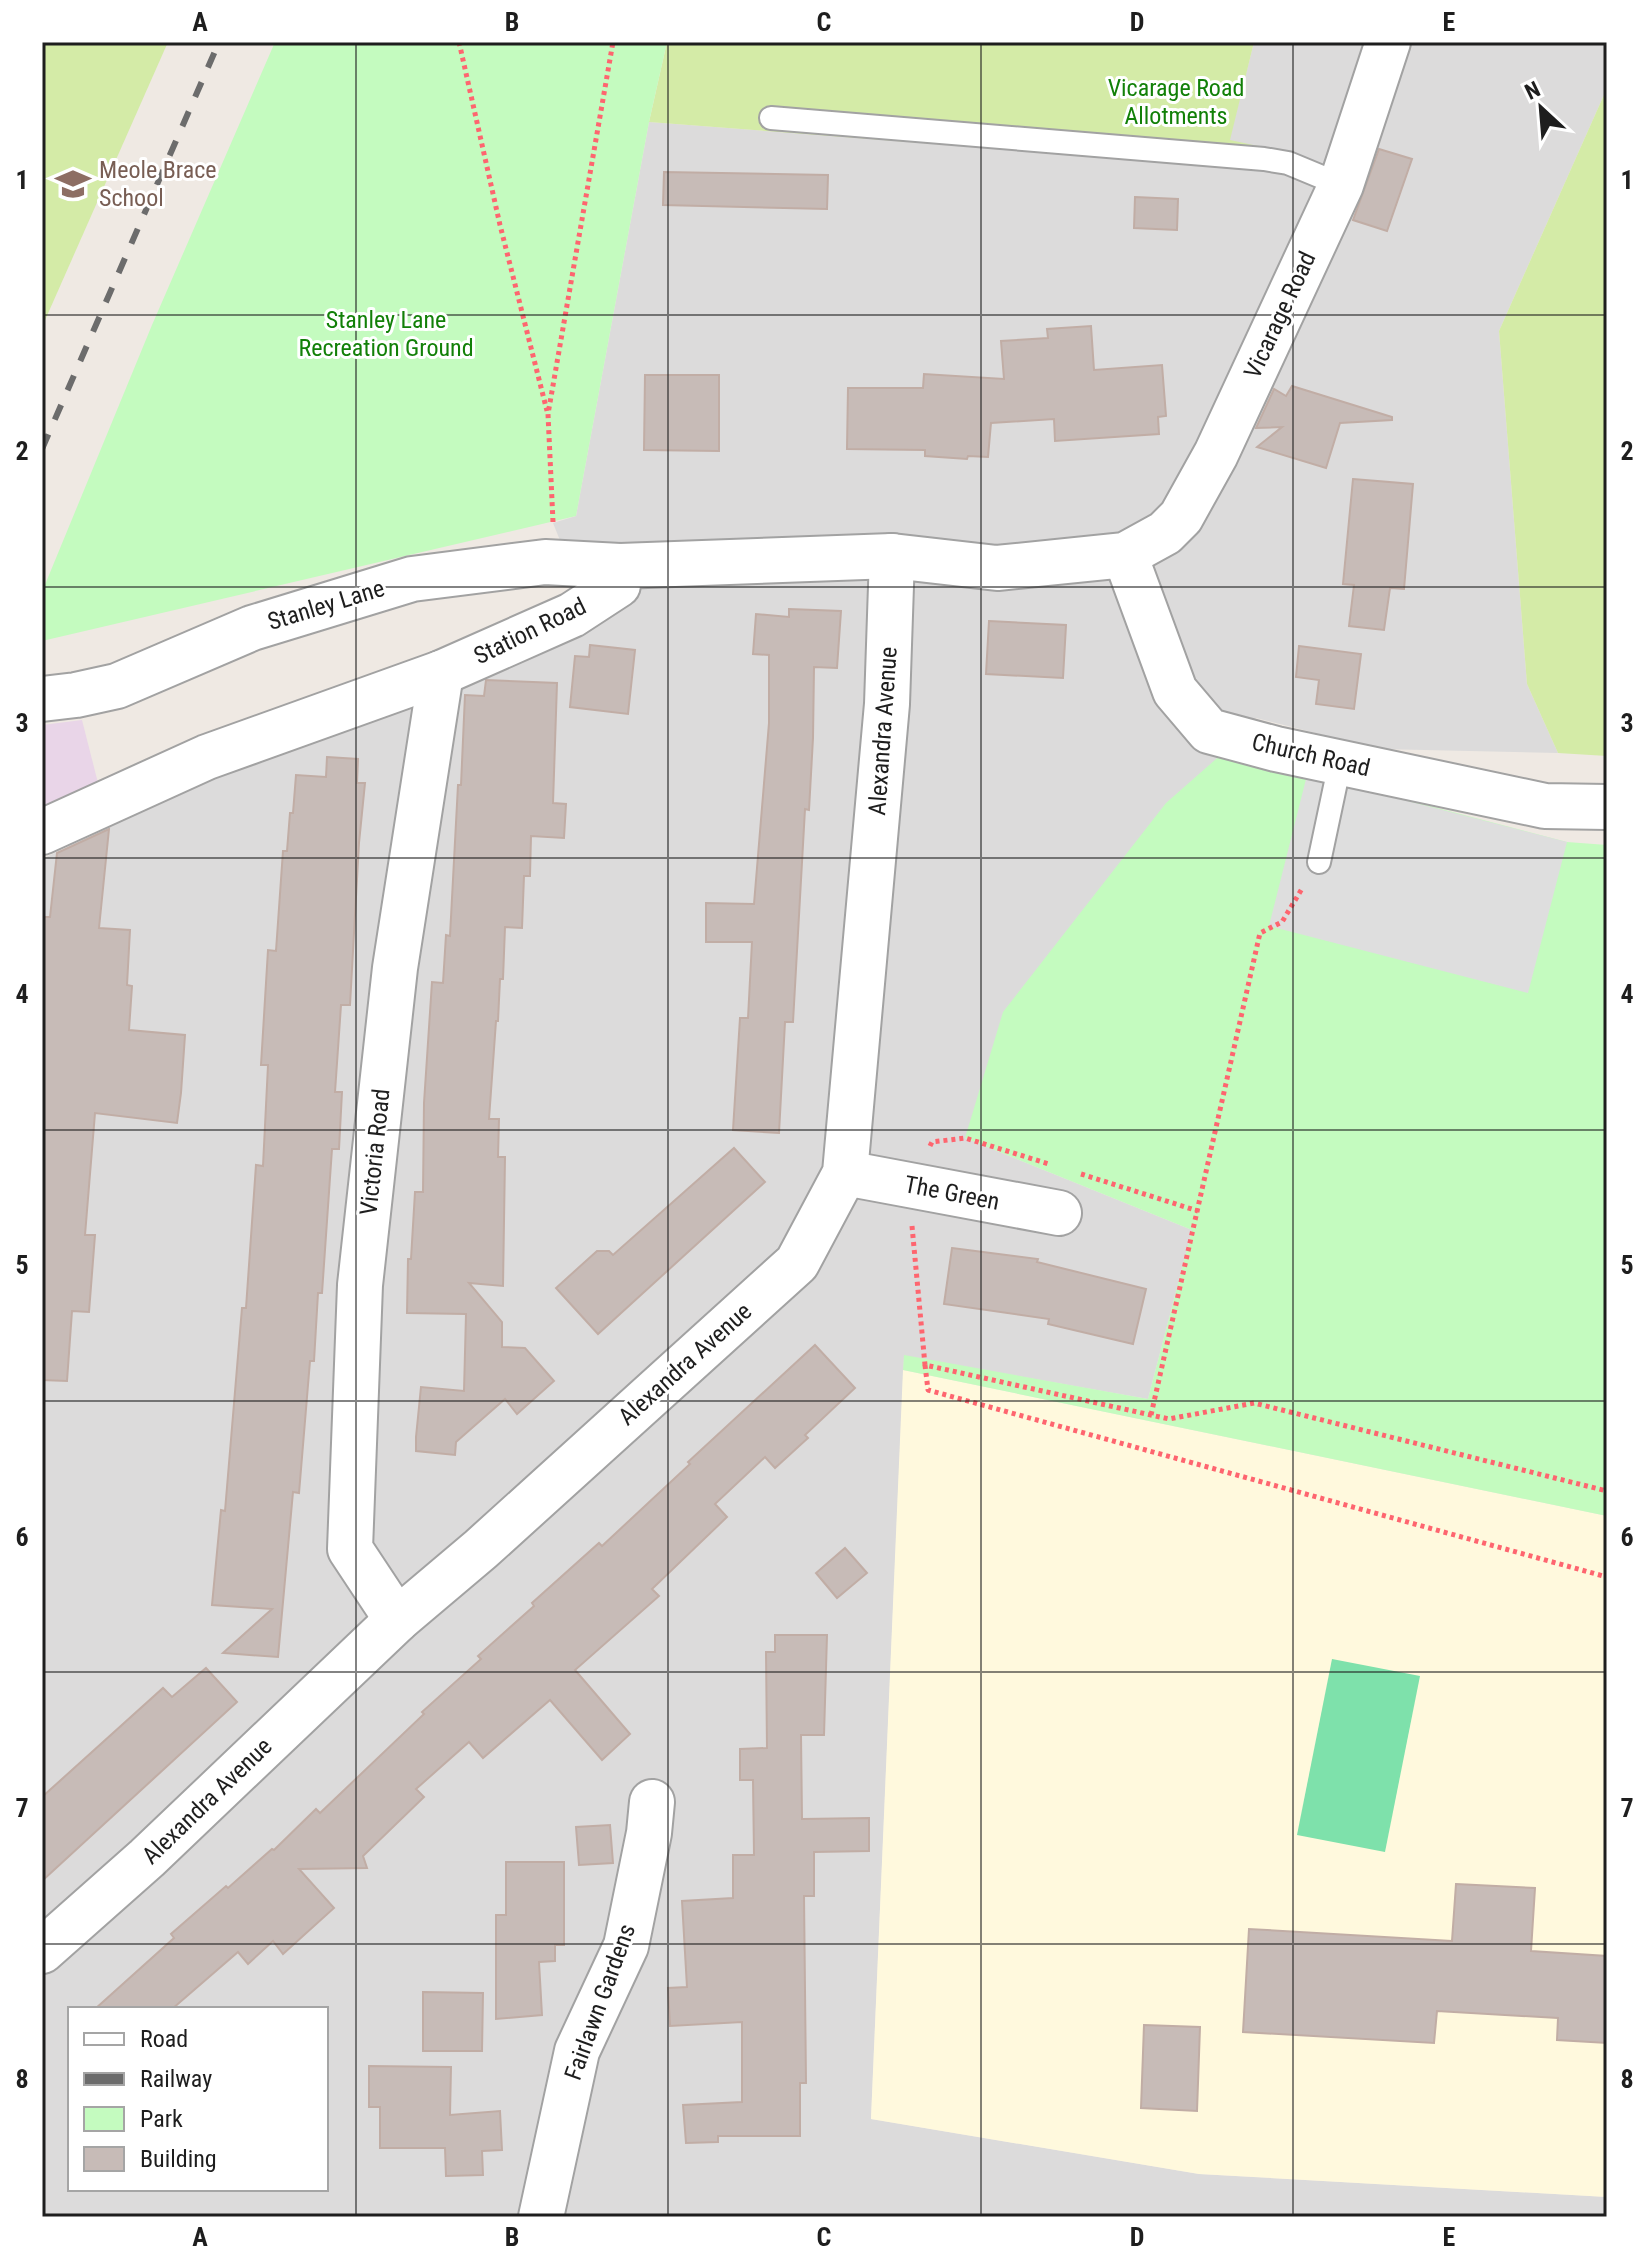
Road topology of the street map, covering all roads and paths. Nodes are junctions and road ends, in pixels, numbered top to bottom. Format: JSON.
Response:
{"nodes":[{"id":1,"x":459,"y":42,"type":"edge"},
{"id":2,"x":613,"y":42,"type":"edge"},
{"id":3,"x":1388,"y":42,"type":"edge"},
{"id":4,"x":771,"y":118,"type":"dead end"},
{"id":5,"x":1341,"y":185,"type":"junction"},
{"id":6,"x":548,"y":414,"type":"junction"},
{"id":7,"x":1125,"y":555,"type":"junction"},
{"id":8,"x":892,"y":556,"type":"junction"},
{"id":9,"x":545,"y":562,"type":"junction"},
{"id":10,"x":620,"y":566,"type":"junction"},
{"id":11,"x":441,"y":673,"type":"junction"},
{"id":12,"x":59,"y":697,"type":"edge"},
{"id":13,"x":1340,"y":763,"type":"junction"},
{"id":14,"x":1607,"y":807,"type":"edge"},
{"id":15,"x":42,"y":832,"type":"edge"},
{"id":16,"x":1319,"y":862,"type":"joint"},
{"id":17,"x":845,"y":1173,"type":"junction"},
{"id":18,"x":908,"y":1185,"type":"junction"},
{"id":19,"x":1059,"y":1213,"type":"dead end"},
{"id":20,"x":925,"y":1365,"type":"junction"},
{"id":21,"x":1151,"y":1415,"type":"junction"},
{"id":22,"x":1607,"y":1491,"type":"edge"},
{"id":23,"x":1607,"y":1577,"type":"edge"},
{"id":24,"x":397,"y":1620,"type":"junction"},
{"id":25,"x":661,"y":1824,"type":"dead end"},
{"id":26,"x":42,"y":1951,"type":"edge"},
{"id":27,"x":541,"y":2217,"type":"edge"}],
"edges":[{"from":1,"to":6,"type":"path"},
{"from":2,"to":6,"type":"path"},
{"from":3,"to":5,"type":"street","name":"Vicarage Road"},
{"from":4,"to":5,"type":"lane"},
{"from":5,"to":7,"type":"street","name":"Vicarage Road"},
{"from":6,"to":9,"type":"path"},
{"from":7,"to":8,"type":"street"},
{"from":7,"to":13,"type":"street","name":"Church Road"},
{"from":8,"to":10,"type":"street"},
{"from":8,"to":17,"type":"street","name":"Alexandra Avenue"},
{"from":9,"to":10,"type":"street","name":"Stanley Lane"},
{"from":9,"to":12,"type":"street","name":"Stanley Lane"},
{"from":10,"to":11,"type":"street","name":"Station Road"},
{"from":11,"to":15,"type":"street","name":"Station Road"},
{"from":11,"to":24,"type":"street","name":"Victoria Road"},
{"from":13,"to":14,"type":"street","name":"Church Road"},
{"from":13,"to":16,"type":"lane"},
{"from":16,"to":21,"type":"path"},
{"from":17,"to":18,"type":"street","name":"The Green"},
{"from":17,"to":24,"type":"street","name":"Alexandra Avenue"},
{"from":18,"to":19,"type":"street","name":"The Green"},
{"from":18,"to":20,"type":"path"},
{"from":20,"to":21,"type":"path"},
{"from":20,"to":23,"type":"path"},
{"from":21,"to":22,"type":"path"},
{"from":24,"to":26,"type":"street","name":"Alexandra Avenue"},
{"from":25,"to":27,"type":"street","name":"Fairlawn Gardens"}]}
